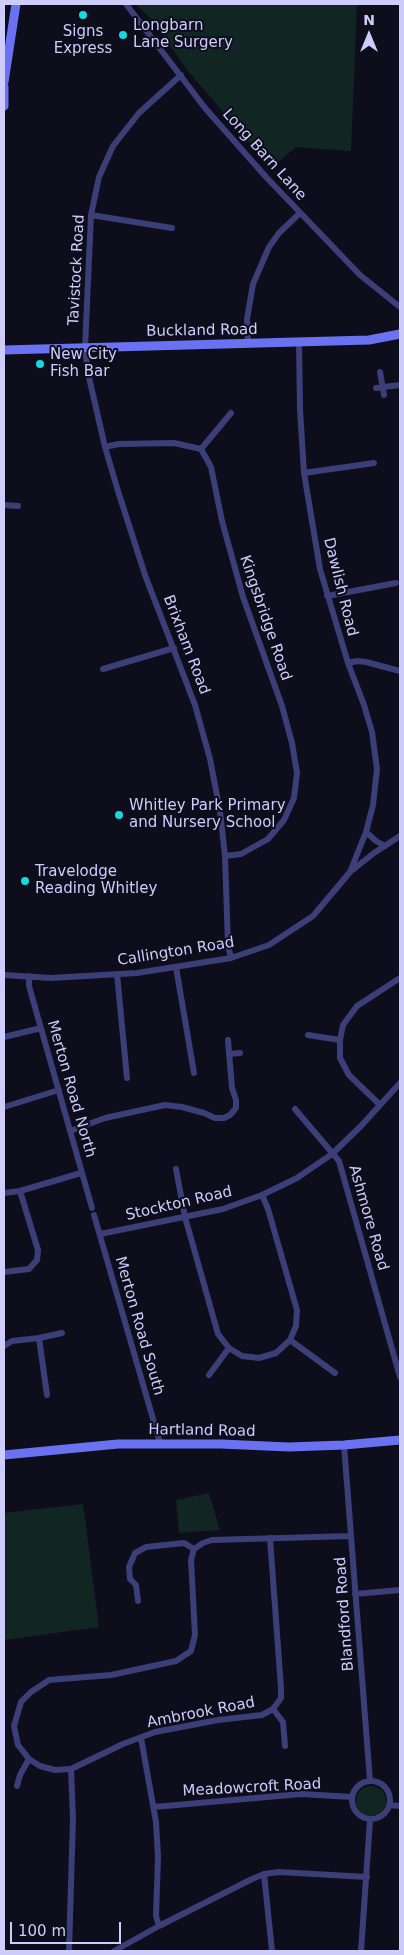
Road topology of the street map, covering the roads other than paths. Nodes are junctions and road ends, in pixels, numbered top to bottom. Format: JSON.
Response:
{"nodes":[{"id":1,"x":16,"y":4,"type":"edge"},
{"id":2,"x":126,"y":4,"type":"edge"},
{"id":3,"x":181,"y":75,"type":"junction"},
{"id":4,"x":4,"y":82,"type":"edge"},
{"id":5,"x":4,"y":87,"type":"edge"},
{"id":6,"x":4,"y":106,"type":"edge"},
{"id":7,"x":300,"y":213,"type":"junction"},
{"id":8,"x":90,"y":215,"type":"junction"},
{"id":9,"x":172,"y":228,"type":"dead end"},
{"id":10,"x":400,"y":307,"type":"edge"},
{"id":11,"x":400,"y":334,"type":"edge"},
{"id":12,"x":299,"y":342,"type":"junction"},
{"id":13,"x":248,"y":344,"type":"junction"},
{"id":14,"x":85,"y":348,"type":"junction"},
{"id":15,"x":4,"y":350,"type":"edge"},
{"id":16,"x":380,"y":372,"type":"dead end"},
{"id":17,"x":400,"y":385,"type":"edge"},
{"id":18,"x":380,"y":388,"type":"junction"},
{"id":19,"x":384,"y":395,"type":"dead end"},
{"id":20,"x":231,"y":413,"type":"dead end"},
{"id":21,"x":105,"y":447,"type":"junction"},
{"id":22,"x":201,"y":449,"type":"junction"},
{"id":23,"x":374,"y":463,"type":"dead end"},
{"id":24,"x":304,"y":473,"type":"junction"},
{"id":25,"x":4,"y":505,"type":"edge"},
{"id":26,"x":18,"y":506,"type":"dead end"},
{"id":27,"x":396,"y":583,"type":"dead end"},
{"id":28,"x":327,"y":596,"type":"junction"},
{"id":29,"x":174,"y":648,"type":"junction"},
{"id":30,"x":348,"y":663,"type":"junction"},
{"id":31,"x":103,"y":669,"type":"dead end"},
{"id":32,"x":400,"y":671,"type":"edge"},
{"id":33,"x":366,"y":832,"type":"junction"},
{"id":34,"x":400,"y":836,"type":"edge"},
{"id":35,"x":385,"y":846,"type":"junction"},
{"id":36,"x":225,"y":856,"type":"junction"},
{"id":37,"x":350,"y":872,"type":"junction"},
{"id":38,"x":231,"y":958,"type":"junction"},
{"id":39,"x":176,"y":968,"type":"junction"},
{"id":40,"x":117,"y":974,"type":"junction"},
{"id":41,"x":4,"y":975,"type":"edge"},
{"id":42,"x":30,"y":976,"type":"junction"},
{"id":43,"x":400,"y":978,"type":"edge"},
{"id":44,"x":41,"y":1028,"type":"junction"},
{"id":45,"x":308,"y":1035,"type":"dead end"},
{"id":46,"x":4,"y":1037,"type":"edge"},
{"id":47,"x":228,"y":1040,"type":"dead end"},
{"id":48,"x":340,"y":1040,"type":"junction"},
{"id":49,"x":240,"y":1053,"type":"dead end"},
{"id":50,"x":229,"y":1054,"type":"junction"},
{"id":51,"x":194,"y":1073,"type":"dead end"},
{"id":52,"x":127,"y":1078,"type":"dead end"},
{"id":53,"x":400,"y":1083,"type":"edge"},
{"id":54,"x":59,"y":1090,"type":"junction"},
{"id":55,"x":380,"y":1105,"type":"junction"},
{"id":56,"x":4,"y":1107,"type":"edge"},
{"id":57,"x":295,"y":1109,"type":"dead end"},
{"id":58,"x":70,"y":1131,"type":"junction"},
{"id":59,"x":332,"y":1154,"type":"junction"},
{"id":60,"x":176,"y":1168,"type":"dead end"},
{"id":61,"x":81,"y":1173,"type":"junction"},
{"id":62,"x":20,"y":1191,"type":"junction"},
{"id":63,"x":4,"y":1193,"type":"edge"},
{"id":64,"x":262,"y":1195,"type":"junction"},
{"id":65,"x":93,"y":1211,"type":"joint"},
{"id":66,"x":185,"y":1217,"type":"junction"},
{"id":67,"x":100,"y":1234,"type":"junction"},
{"id":68,"x":4,"y":1272,"type":"edge"},
{"id":69,"x":62,"y":1333,"type":"dead end"},
{"id":70,"x":39,"y":1338,"type":"junction"},
{"id":71,"x":290,"y":1340,"type":"junction"},
{"id":72,"x":4,"y":1346,"type":"edge"},
{"id":73,"x":229,"y":1348,"type":"junction"},
{"id":74,"x":335,"y":1373,"type":"dead end"},
{"id":75,"x":209,"y":1375,"type":"dead end"},
{"id":76,"x":400,"y":1377,"type":"edge"},
{"id":77,"x":46,"y":1395,"type":"dead end"},
{"id":78,"x":400,"y":1440,"type":"edge"},
{"id":79,"x":160,"y":1443,"type":"junction"},
{"id":80,"x":344,"y":1445,"type":"junction"},
{"id":81,"x":4,"y":1455,"type":"edge"},
{"id":82,"x":351,"y":1536,"type":"junction"},
{"id":83,"x":270,"y":1538,"type":"junction"},
{"id":84,"x":194,"y":1549,"type":"junction"},
{"id":85,"x":400,"y":1590,"type":"edge"},
{"id":86,"x":355,"y":1594,"type":"junction"},
{"id":87,"x":138,"y":1601,"type":"dead end"},
{"id":88,"x":273,"y":1709,"type":"junction"},
{"id":89,"x":141,"y":1738,"type":"junction"},
{"id":90,"x":285,"y":1746,"type":"dead end"},
{"id":91,"x":30,"y":1759,"type":"junction"},
{"id":92,"x":71,"y":1769,"type":"junction"},
{"id":93,"x":370,"y":1781,"type":"junction"},
{"id":94,"x":17,"y":1786,"type":"dead end"},
{"id":95,"x":352,"y":1797,"type":"junction"},
{"id":96,"x":390,"y":1805,"type":"junction"},
{"id":97,"x":400,"y":1806,"type":"edge"},
{"id":98,"x":154,"y":1807,"type":"junction"},
{"id":99,"x":370,"y":1820,"type":"junction"},
{"id":100,"x":264,"y":1874,"type":"junction"},
{"id":101,"x":366,"y":1877,"type":"junction"},
{"id":102,"x":159,"y":1926,"type":"junction"},
{"id":103,"x":69,"y":1951,"type":"edge"},
{"id":104,"x":114,"y":1951,"type":"edge"},
{"id":105,"x":272,"y":1951,"type":"edge"},
{"id":106,"x":361,"y":1951,"type":"edge"}],
"edges":[{"from":1,"to":4,"type":"street"},
{"from":2,"to":3,"type":"street","name":"Long Barn Lane"},
{"from":3,"to":7,"type":"street","name":"Long Barn Lane"},
{"from":3,"to":8,"type":"street","name":"Tavistock Road"},
{"from":5,"to":6,"type":"street"},
{"from":7,"to":10,"type":"street","name":"Long Barn Lane"},
{"from":7,"to":13,"type":"street"},
{"from":8,"to":9,"type":"street"},
{"from":8,"to":14,"type":"street","name":"Tavistock Road"},
{"from":11,"to":12,"type":"street","name":"Buckland Road"},
{"from":12,"to":13,"type":"street","name":"Buckland Road"},
{"from":12,"to":24,"type":"street","name":"Dawlish Road"},
{"from":13,"to":14,"type":"street","name":"Buckland Road"},
{"from":14,"to":15,"type":"street","name":"Buckland Road"},
{"from":14,"to":21,"type":"street","name":"Brixham Road"},
{"from":16,"to":18,"type":"street"},
{"from":17,"to":18,"type":"street"},
{"from":18,"to":19,"type":"street"},
{"from":20,"to":22,"type":"street"},
{"from":21,"to":22,"type":"street"},
{"from":21,"to":29,"type":"street","name":"Brixham Road"},
{"from":22,"to":36,"type":"street","name":"Kingsbridge Road"},
{"from":23,"to":24,"type":"street"},
{"from":24,"to":28,"type":"street","name":"Dawlish Road"},
{"from":25,"to":26,"type":"street"},
{"from":27,"to":28,"type":"street"},
{"from":28,"to":30,"type":"street","name":"Dawlish Road"},
{"from":29,"to":31,"type":"street"},
{"from":29,"to":36,"type":"street","name":"Brixham Road"},
{"from":30,"to":32,"type":"street"},
{"from":30,"to":33,"type":"street","name":"Dawlish Road"},
{"from":33,"to":35,"type":"street"},
{"from":33,"to":37,"type":"street","name":"Dawlish Road"},
{"from":34,"to":35,"type":"street","name":"Callington Road"},
{"from":35,"to":37,"type":"street","name":"Callington Road"},
{"from":36,"to":38,"type":"street","name":"Brixham Road"},
{"from":37,"to":38,"type":"street","name":"Callington Road"},
{"from":38,"to":39,"type":"street","name":"Callington Road"},
{"from":39,"to":40,"type":"street","name":"Callington Road"},
{"from":39,"to":51,"type":"street"},
{"from":40,"to":42,"type":"street","name":"Callington Road"},
{"from":40,"to":52,"type":"street"},
{"from":41,"to":42,"type":"street","name":"Callington Road"},
{"from":42,"to":44,"type":"street","name":"Merton Road North"},
{"from":43,"to":48,"type":"street"},
{"from":44,"to":46,"type":"street"},
{"from":44,"to":54,"type":"street","name":"Merton Road North"},
{"from":45,"to":48,"type":"street"},
{"from":47,"to":50,"type":"street"},
{"from":48,"to":55,"type":"street"},
{"from":49,"to":50,"type":"street"},
{"from":50,"to":58,"type":"street"},
{"from":53,"to":55,"type":"street","name":"Stockton Road"},
{"from":54,"to":56,"type":"street"},
{"from":54,"to":58,"type":"street","name":"Merton Road North"},
{"from":55,"to":59,"type":"street","name":"Stockton Road"},
{"from":57,"to":59,"type":"street","name":"Ashmore Road"},
{"from":58,"to":61,"type":"street","name":"Merton Road North"},
{"from":59,"to":64,"type":"street","name":"Stockton Road"},
{"from":59,"to":76,"type":"street","name":"Ashmore Road"},
{"from":60,"to":66,"type":"street"},
{"from":61,"to":62,"type":"street"},
{"from":61,"to":65,"type":"street","name":"Merton Road North"},
{"from":62,"to":63,"type":"street"},
{"from":62,"to":68,"type":"street"},
{"from":64,"to":66,"type":"street","name":"Stockton Road"},
{"from":64,"to":71,"type":"street"},
{"from":65,"to":67,"type":"street","name":"Merton Road South"},
{"from":66,"to":67,"type":"street","name":"Stockton Road"},
{"from":66,"to":73,"type":"street"},
{"from":67,"to":79,"type":"street","name":"Merton Road South"},
{"from":69,"to":70,"type":"street"},
{"from":70,"to":72,"type":"street"},
{"from":70,"to":77,"type":"street"},
{"from":71,"to":73,"type":"street"},
{"from":71,"to":74,"type":"street"},
{"from":73,"to":75,"type":"street"},
{"from":78,"to":80,"type":"street","name":"Hartland Road"},
{"from":79,"to":80,"type":"street","name":"Hartland Road"},
{"from":79,"to":81,"type":"street","name":"Hartland Road"},
{"from":80,"to":82,"type":"street","name":"Blandford Road"},
{"from":82,"to":83,"type":"street"},
{"from":82,"to":86,"type":"street","name":"Blandford Road"},
{"from":83,"to":84,"type":"street"},
{"from":83,"to":88,"type":"street","name":"Ambrook Road"},
{"from":84,"to":87,"type":"street"},
{"from":84,"to":91,"type":"street"},
{"from":85,"to":86,"type":"street"},
{"from":86,"to":93,"type":"street","name":"Blandford Road"},
{"from":88,"to":89,"type":"street","name":"Ambrook Road"},
{"from":88,"to":90,"type":"street","name":"Ambrook Road"},
{"from":89,"to":92,"type":"street","name":"Ambrook Road"},
{"from":89,"to":98,"type":"street"},
{"from":91,"to":92,"type":"street","name":"Ambrook Road"},
{"from":91,"to":94,"type":"street"},
{"from":92,"to":103,"type":"street"},
{"from":93,"to":95,"type":"street"},
{"from":93,"to":96,"type":"street"},
{"from":95,"to":98,"type":"street","name":"Meadowcroft Road"},
{"from":95,"to":99,"type":"street"},
{"from":96,"to":97,"type":"street"},
{"from":96,"to":99,"type":"street"},
{"from":98,"to":102,"type":"street"},
{"from":99,"to":101,"type":"street"},
{"from":100,"to":101,"type":"street"},
{"from":100,"to":102,"type":"street"},
{"from":100,"to":105,"type":"street"},
{"from":101,"to":106,"type":"street"},
{"from":102,"to":104,"type":"street"}]}
